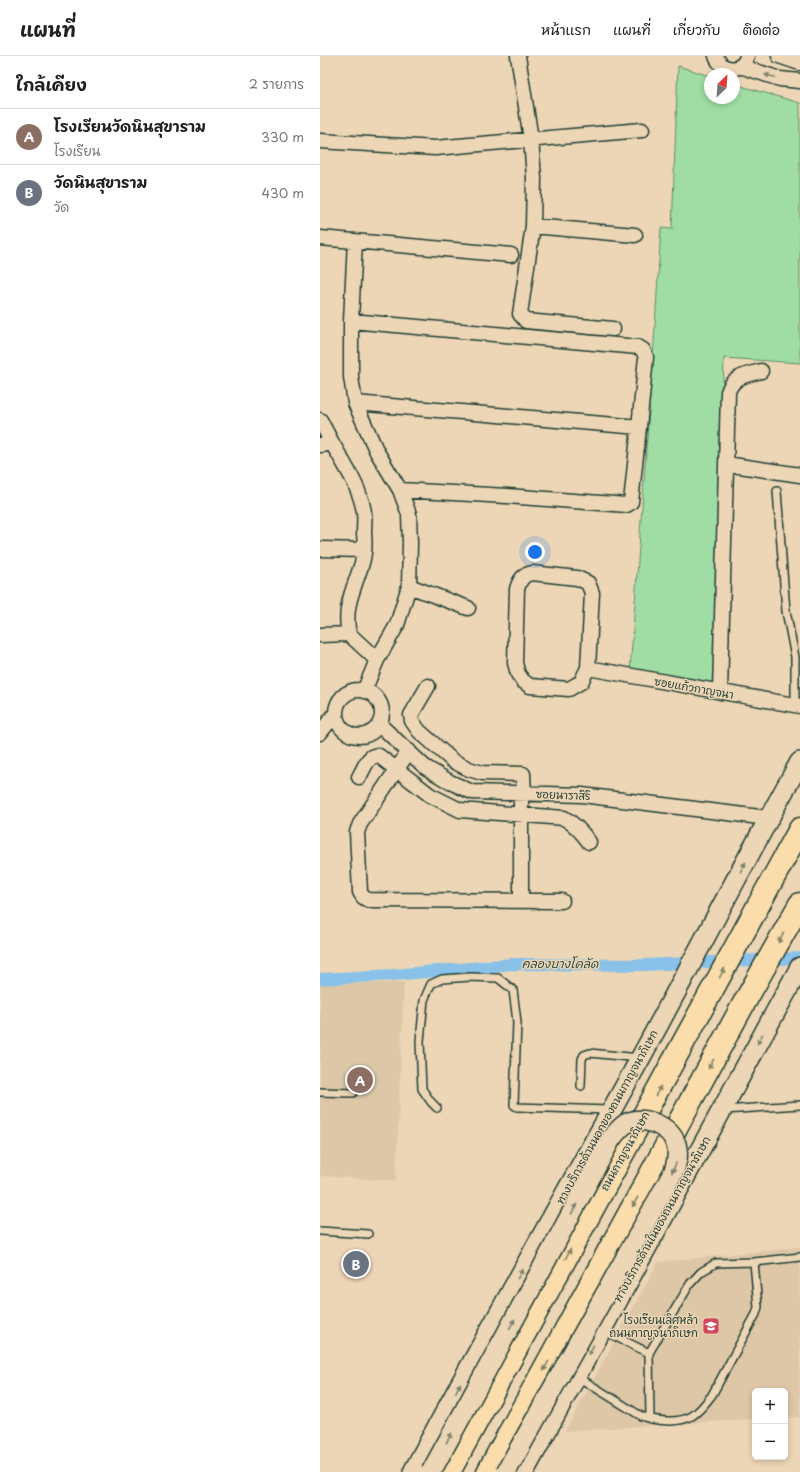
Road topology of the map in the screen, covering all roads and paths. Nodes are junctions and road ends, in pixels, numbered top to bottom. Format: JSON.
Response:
{"nodes":[{"id":1,"x":518,"y":56,"type":"edge"},
{"id":2,"x":716,"y":56,"type":"edge"},
{"id":3,"x":779,"y":56,"type":"edge"},
{"id":4,"x":744,"y":61,"type":"edge"},
{"id":5,"x":800,"y":63,"type":"edge"},
{"id":6,"x":800,"y":81,"type":"edge"},
{"id":7,"x":642,"y":130,"type":"dead end"},
{"id":8,"x":531,"y":139,"type":"junction"},
{"id":9,"x":320,"y":141,"type":"edge"},
{"id":10,"x":533,"y":226,"type":"junction"},
{"id":11,"x":635,"y":235,"type":"dead end"},
{"id":12,"x":320,"y":238,"type":"edge"},
{"id":13,"x":355,"y":241,"type":"junction"},
{"id":14,"x":511,"y":255,"type":"dead end"},
{"id":15,"x":351,"y":321,"type":"junction"},
{"id":16,"x":613,"y":329,"type":"dead end"},
{"id":17,"x":761,"y":372,"type":"dead end"},
{"id":18,"x":355,"y":403,"type":"junction"},
{"id":19,"x":320,"y":420,"type":"edge"},
{"id":20,"x":639,"y":427,"type":"junction"},
{"id":21,"x":326,"y":444,"type":"edge"},
{"id":22,"x":726,"y":464,"type":"junction"},
{"id":23,"x":800,"y":474,"type":"edge"},
{"id":24,"x":400,"y":490,"type":"junction"},
{"id":25,"x":777,"y":491,"type":"dead end"},
{"id":26,"x":320,"y":549,"type":"edge"},
{"id":27,"x":364,"y":550,"type":"junction"},
{"id":28,"x":409,"y":586,"type":"junction"},
{"id":29,"x":468,"y":608,"type":"dead end"},
{"id":30,"x":349,"y":634,"type":"junction"},
{"id":31,"x":320,"y":635,"type":"edge"},
{"id":32,"x":377,"y":660,"type":"junction"},
{"id":33,"x":588,"y":668,"type":"junction"},
{"id":34,"x":428,"y":686,"type":"dead end"},
{"id":35,"x":364,"y":691,"type":"junction"},
{"id":36,"x":720,"y":692,"type":"junction"},
{"id":37,"x":798,"y":706,"type":"edge"},
{"id":38,"x":336,"y":713,"type":"junction"},
{"id":39,"x":380,"y":725,"type":"junction"},
{"id":40,"x":320,"y":733,"type":"edge"},
{"id":41,"x":409,"y":751,"type":"junction"},
{"id":42,"x":800,"y":762,"type":"edge"},
{"id":43,"x":397,"y":769,"type":"junction"},
{"id":44,"x":359,"y":777,"type":"dead end"},
{"id":45,"x":523,"y":794,"type":"junction"},
{"id":46,"x":521,"y":815,"type":"junction"},
{"id":47,"x":768,"y":818,"type":"junction"},
{"id":48,"x":800,"y":830,"type":"edge"},
{"id":49,"x":589,"y":842,"type":"dead end"},
{"id":50,"x":521,"y":900,"type":"junction"},
{"id":51,"x":562,"y":901,"type":"dead end"},
{"id":52,"x":800,"y":904,"type":"edge"},
{"id":53,"x":800,"y":967,"type":"edge"},
{"id":54,"x":640,"y":1058,"type":"junction"},
{"id":55,"x":581,"y":1086,"type":"dead end"},
{"id":56,"x":320,"y":1092,"type":"edge"},
{"id":57,"x":353,"y":1093,"type":"dead end"},
{"id":58,"x":800,"y":1105,"type":"edge"},
{"id":59,"x":437,"y":1108,"type":"dead end"},
{"id":60,"x":611,"y":1110,"type":"junction"},
{"id":61,"x":722,"y":1111,"type":"junction"},
{"id":62,"x":320,"y":1231,"type":"edge"},
{"id":63,"x":368,"y":1234,"type":"dead end"},
{"id":64,"x":800,"y":1257,"type":"edge"},
{"id":65,"x":754,"y":1262,"type":"junction"},
{"id":66,"x":602,"y":1330,"type":"junction"},
{"id":67,"x":649,"y":1353,"type":"junction"},
{"id":68,"x":576,"y":1376,"type":"junction"},
{"id":69,"x":650,"y":1419,"type":"junction"},
{"id":70,"x":413,"y":1472,"type":"edge"},
{"id":71,"x":431,"y":1472,"type":"edge"},
{"id":72,"x":449,"y":1472,"type":"edge"},
{"id":73,"x":488,"y":1472,"type":"edge"},
{"id":74,"x":506,"y":1472,"type":"edge"},
{"id":75,"x":524,"y":1472,"type":"edge"}],
"edges":[{"from":1,"to":8,"type":"street"},
{"from":2,"to":4,"type":"street"},
{"from":3,"to":5,"type":"street"},
{"from":6,"to":4,"type":"street","one_way":true},
{"from":7,"to":8,"type":"street"},
{"from":8,"to":9,"type":"street"},
{"from":8,"to":10,"type":"street"},
{"from":10,"to":11,"type":"street"},
{"from":10,"to":16,"type":"street"},
{"from":12,"to":13,"type":"street"},
{"from":13,"to":14,"type":"street"},
{"from":13,"to":15,"type":"street"},
{"from":15,"to":18,"type":"street"},
{"from":15,"to":20,"type":"street"},
{"from":17,"to":22,"type":"street"},
{"from":18,"to":20,"type":"street"},
{"from":18,"to":24,"type":"street"},
{"from":19,"to":21,"type":"street"},
{"from":20,"to":24,"type":"street"},
{"from":21,"to":27,"type":"street"},
{"from":22,"to":23,"type":"street"},
{"from":22,"to":36,"type":"street"},
{"from":24,"to":28,"type":"street"},
{"from":25,"to":37,"type":"lane"},
{"from":26,"to":27,"type":"street"},
{"from":27,"to":30,"type":"street"},
{"from":28,"to":29,"type":"street"},
{"from":28,"to":32,"type":"street"},
{"from":30,"to":31,"type":"street"},
{"from":30,"to":32,"type":"street"},
{"from":32,"to":35,"type":"street"},
{"from":33,"to":33,"type":"street"},
{"from":33,"to":36,"type":"street","name":"ซอยแก้วกาญจนา"},
{"from":34,"to":45,"type":"street"},
{"from":35,"to":38,"type":"street"},
{"from":35,"to":39,"type":"street"},
{"from":36,"to":37,"type":"street","name":"ซอยแก้วกาญจนา"},
{"from":38,"to":39,"type":"street"},
{"from":38,"to":40,"type":"street"},
{"from":39,"to":41,"type":"street","name":"ซอยนาราสิริ"},
{"from":41,"to":43,"type":"street"},
{"from":41,"to":45,"type":"street","name":"ซอยนาราสิริ"},
{"from":42,"to":47,"type":"main road","name":"ทางบริการด้านนอกของถนนกาญจนาภิเษก"},
{"from":43,"to":44,"type":"street"},
{"from":43,"to":46,"type":"street"},
{"from":43,"to":50,"type":"street"},
{"from":45,"to":46,"type":"street"},
{"from":45,"to":47,"type":"street","name":"ซอยนาราสิริ"},
{"from":46,"to":49,"type":"street"},
{"from":46,"to":50,"type":"street"},
{"from":54,"to":47,"type":"main road","name":"ทางบริการด้านนอกของถนนกาญจนาภิเษก","one_way":true},
{"from":72,"to":48,"type":"highway","name":"ถนนกาญจนาภิเษก","one_way":true},
{"from":50,"to":51,"type":"street"},
{"from":52,"to":73,"type":"highway","one_way":true},
{"from":53,"to":61,"type":"main road","name":"ทางบริการด้านในของถนนกาญจนาภิเษก","one_way":true},
{"from":54,"to":55,"type":"lane"},
{"from":54,"to":60,"type":"main road","name":"ทางบริการด้านนอกของถนนกาญจนาภิเษก"},
{"from":56,"to":57,"type":"lane"},
{"from":58,"to":61,"type":"lane"},
{"from":59,"to":60,"type":"lane"},
{"from":70,"to":60,"type":"main road","name":"ทางบริการด้านนอกของถนนกาญจนาภิเษก","one_way":true},
{"from":61,"to":66,"type":"main road","name":"ทางบริการด้านในของถนนกาญจนาภิเษก"},
{"from":62,"to":63,"type":"lane"},
{"from":64,"to":65,"type":"lane"},
{"from":65,"to":67,"type":"lane"},
{"from":65,"to":69,"type":"lane"},
{"from":66,"to":67,"type":"lane"},
{"from":66,"to":68,"type":"main road","name":"ทางบริการด้านในของถนนกาญจนาภิเษก","one_way":true},
{"from":67,"to":69,"type":"lane"},
{"from":68,"to":69,"type":"lane"},
{"from":68,"to":75,"type":"main road","name":"ทางบริการด้านในของถนนกาญจนาภิเษก"},
{"from":71,"to":74,"type":"main road","one_way":true,"bridge":true}]}
